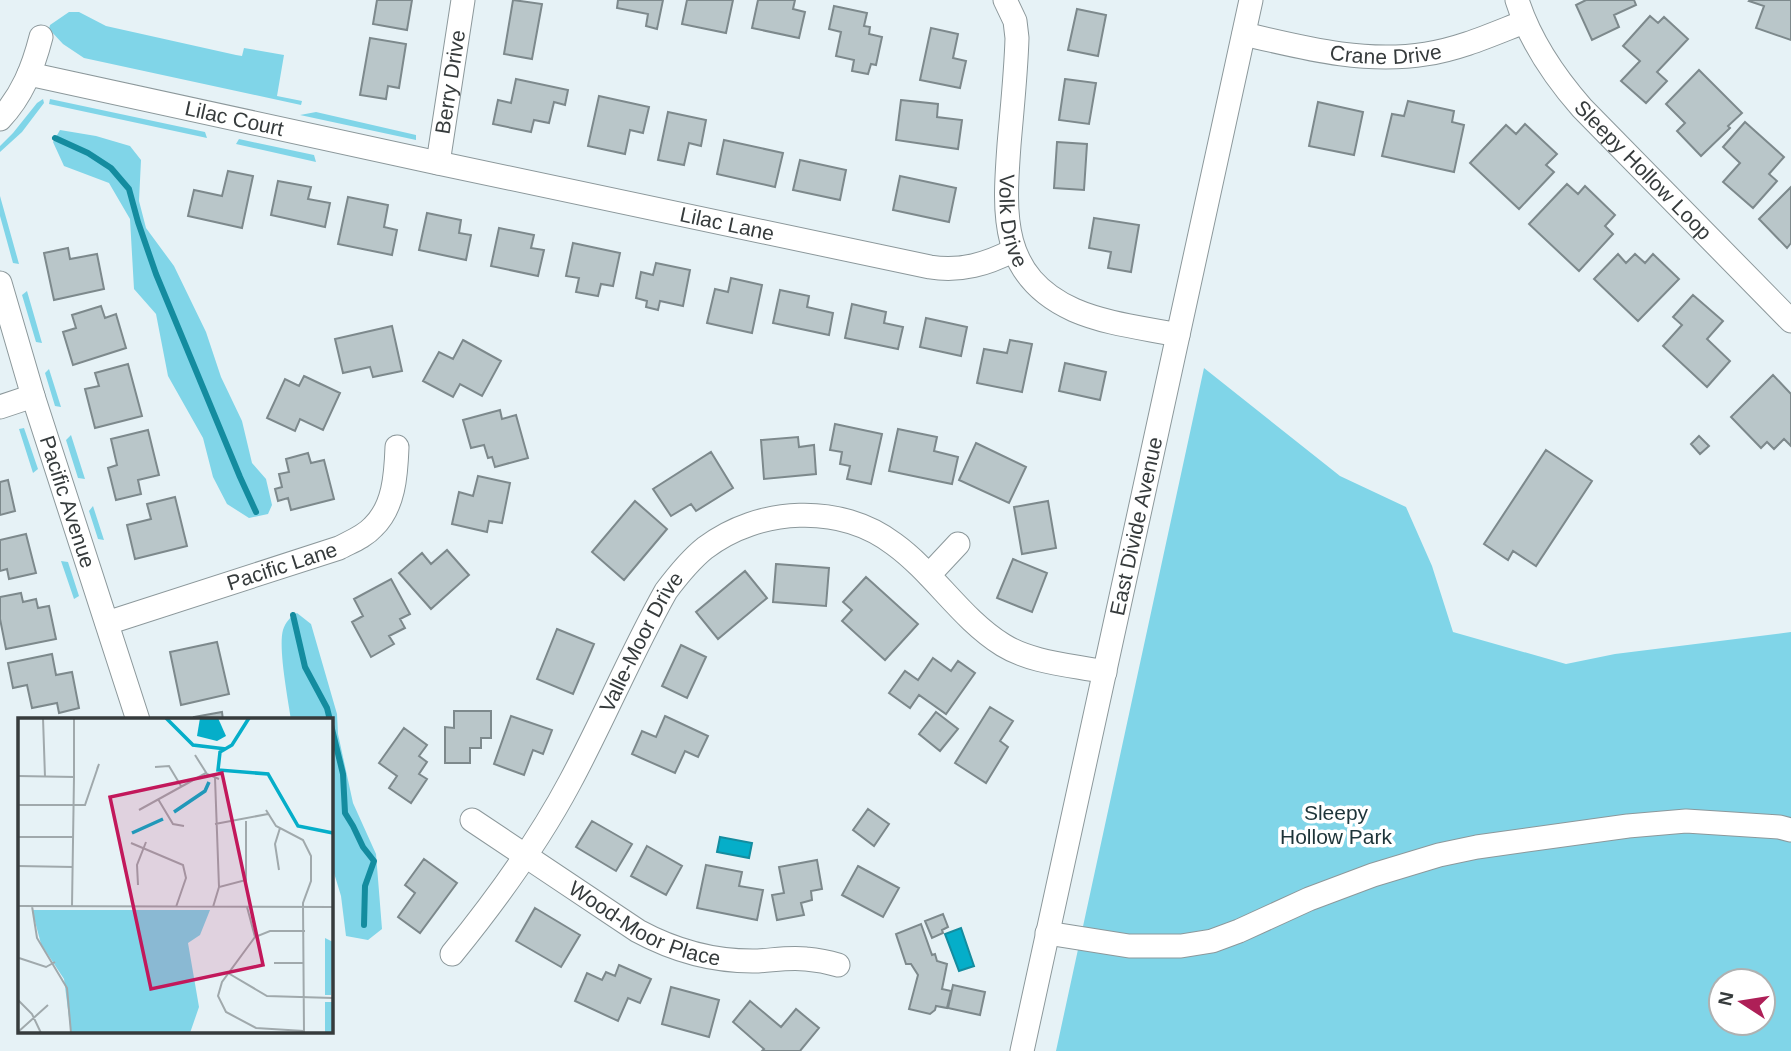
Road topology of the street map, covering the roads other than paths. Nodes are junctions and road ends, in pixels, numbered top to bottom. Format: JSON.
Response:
{"nodes":[{"id":1,"x":463,"y":0,"type":"edge"},
{"id":2,"x":1005,"y":0,"type":"edge"},
{"id":3,"x":1251,"y":0,"type":"edge"},
{"id":4,"x":1517,"y":0,"type":"edge"},
{"id":5,"x":1524,"y":22,"type":"junction"},
{"id":6,"x":1244,"y":34,"type":"junction"},
{"id":7,"x":41,"y":37,"type":"dead end"},
{"id":8,"x":29,"y":74,"type":"junction"},
{"id":9,"x":0,"y":119,"type":"edge"},
{"id":10,"x":438,"y":163,"type":"junction"},
{"id":11,"x":1014,"y":250,"type":"junction"},
{"id":12,"x":0,"y":284,"type":"edge"},
{"id":13,"x":1791,"y":321,"type":"edge"},
{"id":14,"x":1178,"y":335,"type":"junction"},
{"id":15,"x":33,"y":396,"type":"junction"},
{"id":16,"x":0,"y":407,"type":"edge"},
{"id":17,"x":397,"y":447,"type":"dead end"},
{"id":18,"x":958,"y":544,"type":"dead end"},
{"id":19,"x":929,"y":575,"type":"junction"},
{"id":20,"x":107,"y":622,"type":"junction"},
{"id":21,"x":1105,"y":672,"type":"junction"},
{"id":22,"x":137,"y":718,"type":"edge"},
{"id":23,"x":472,"y":820,"type":"dead end"},
{"id":24,"x":1791,"y":830,"type":"edge"},
{"id":25,"x":526,"y":856,"type":"junction"},
{"id":26,"x":1047,"y":933,"type":"junction"},
{"id":27,"x":452,"y":954,"type":"dead end"},
{"id":28,"x":838,"y":965,"type":"dead end"},
{"id":29,"x":1022,"y":1051,"type":"edge"}],
"edges":[{"from":1,"to":10,"type":"street","name":"Berry Drive"},
{"from":2,"to":11,"type":"street","name":"Volk Drive"},
{"from":3,"to":6,"type":"street","name":"East Divide Avenue"},
{"from":4,"to":5,"type":"street","name":"Sleepy Hollow Loop"},
{"from":5,"to":6,"type":"street","name":"Crane Drive"},
{"from":5,"to":13,"type":"street","name":"Sleepy Hollow Loop"},
{"from":6,"to":14,"type":"street","name":"East Divide Avenue"},
{"from":7,"to":8,"type":"street"},
{"from":8,"to":9,"type":"street"},
{"from":8,"to":10,"type":"street","name":"Lilac Court"},
{"from":10,"to":11,"type":"street","name":"Lilac Lane"},
{"from":11,"to":14,"type":"street","name":"Volk Drive"},
{"from":12,"to":15,"type":"street","name":"Pacific Avenue"},
{"from":14,"to":21,"type":"street","name":"East Divide Avenue"},
{"from":15,"to":16,"type":"street"},
{"from":15,"to":20,"type":"street","name":"Pacific Avenue"},
{"from":17,"to":20,"type":"street","name":"Pacific Lane"},
{"from":18,"to":19,"type":"street"},
{"from":19,"to":21,"type":"street","name":"Valle-Moor Drive"},
{"from":19,"to":25,"type":"street","name":"Valle-Moor Drive"},
{"from":20,"to":22,"type":"street","name":"Pacific Avenue"},
{"from":21,"to":26,"type":"street","name":"East Divide Avenue"},
{"from":23,"to":25,"type":"street","name":"Wood-Moor Place"},
{"from":24,"to":26,"type":"street"},
{"from":25,"to":27,"type":"street","name":"Valle-Moor Drive"},
{"from":25,"to":28,"type":"street","name":"Wood-Moor Place"},
{"from":26,"to":29,"type":"street","name":"East Divide Avenue"}]}
